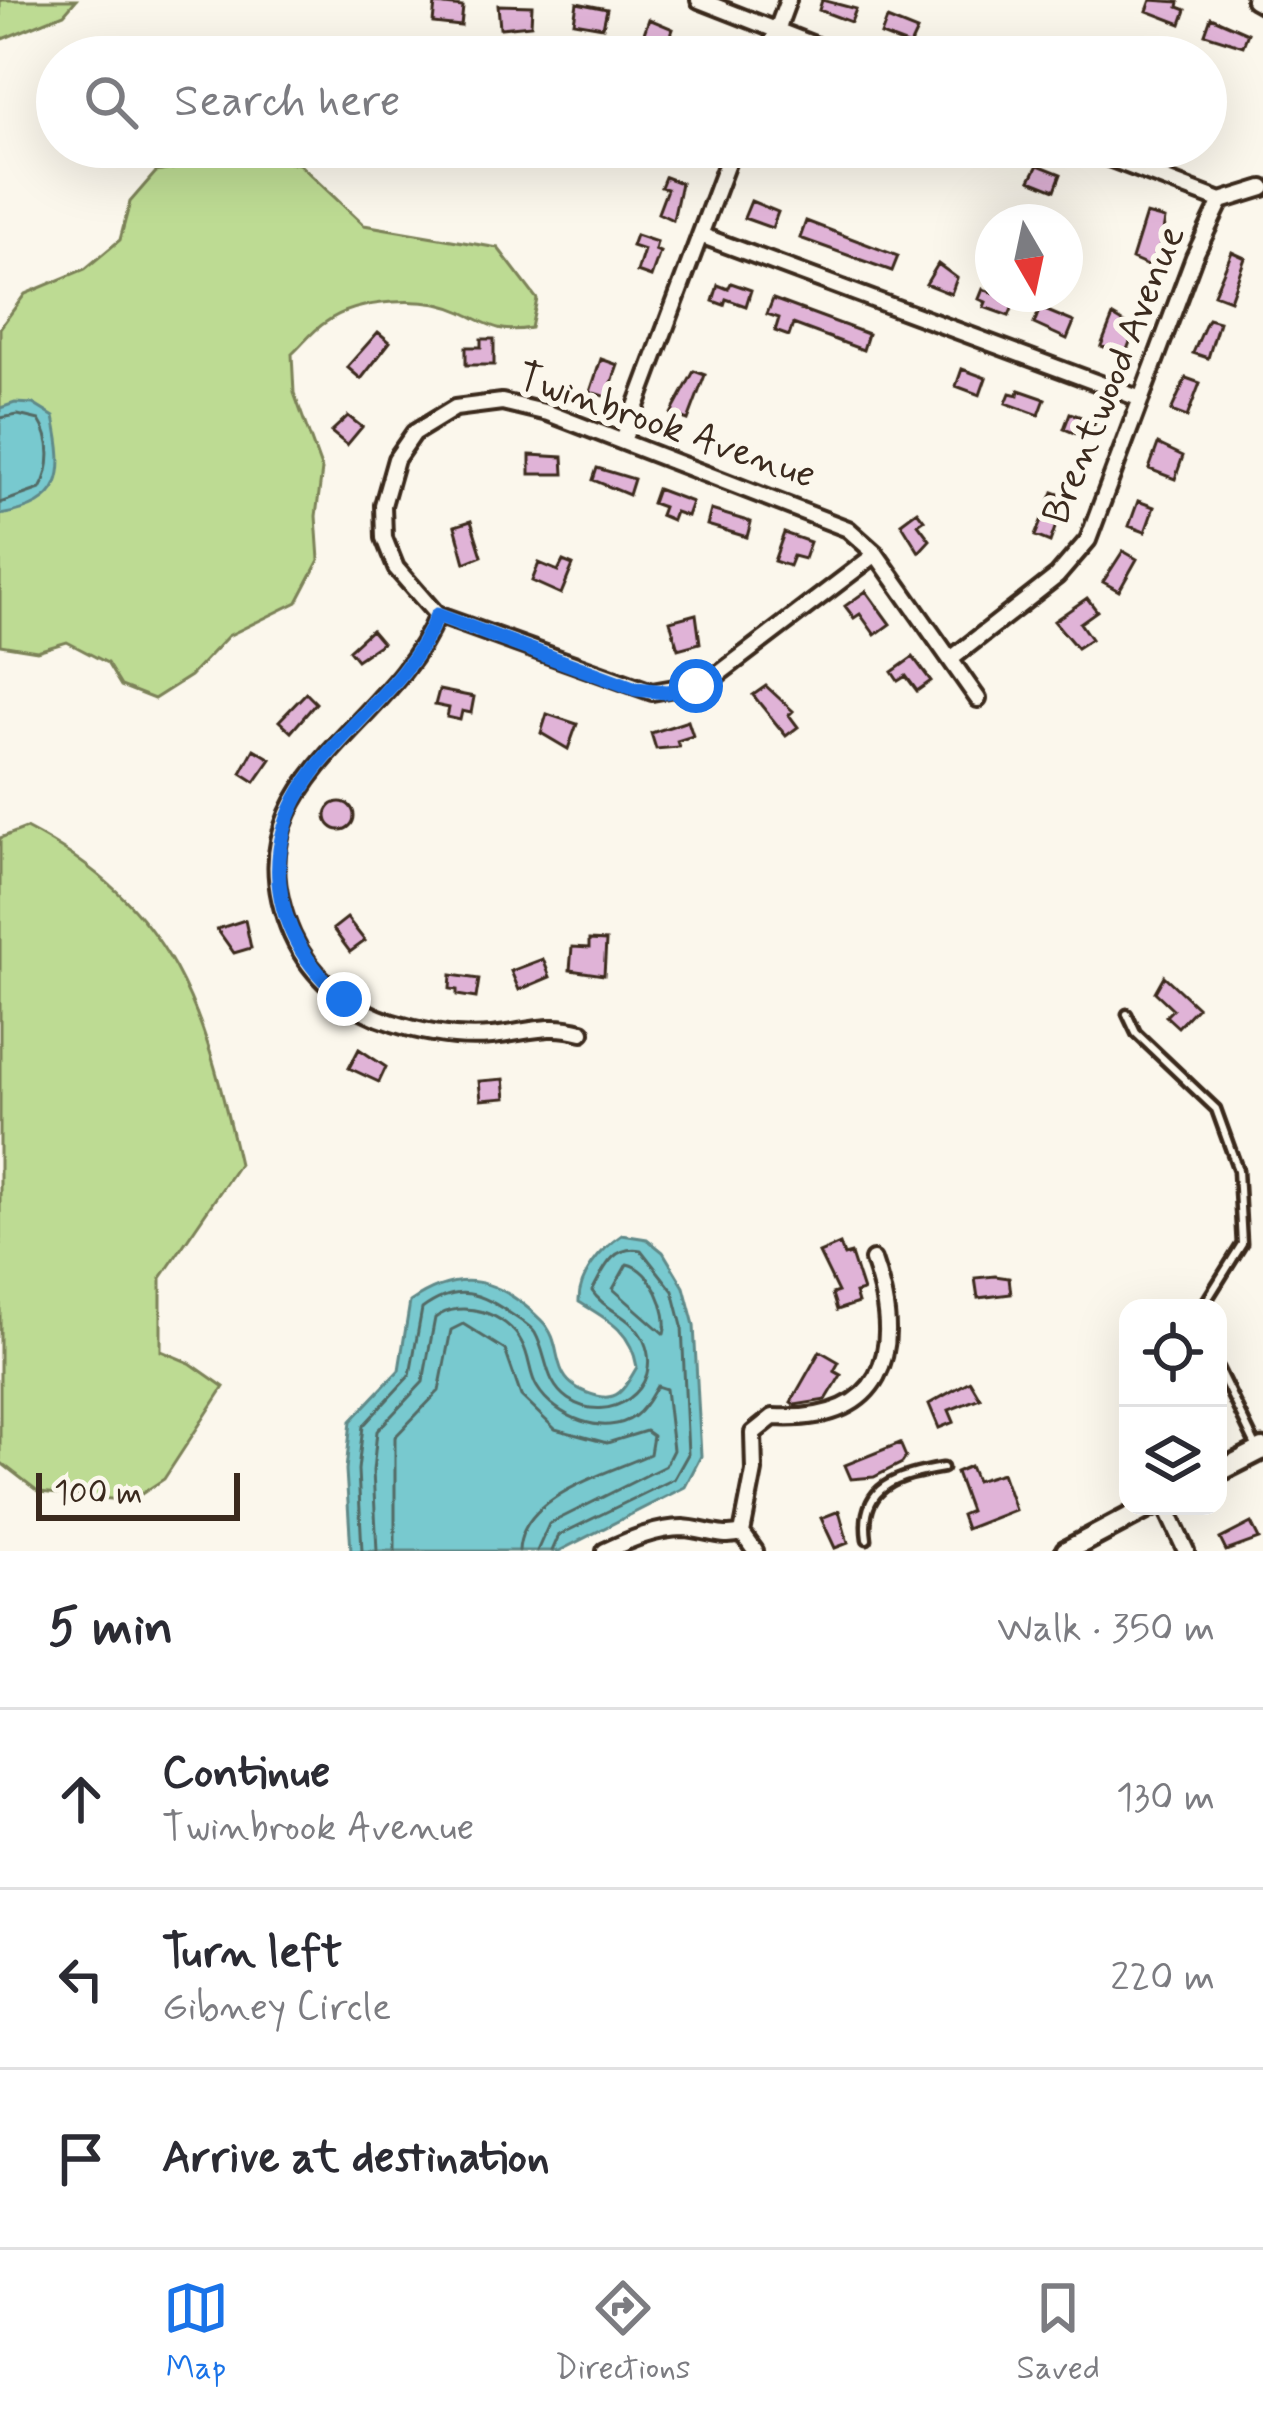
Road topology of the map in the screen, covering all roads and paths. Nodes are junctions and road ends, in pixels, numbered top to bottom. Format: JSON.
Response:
{"nodes":[{"id":1,"x":699,"y":0,"type":"edge"},
{"id":2,"x":788,"y":0,"type":"edge"},
{"id":3,"x":1254,"y":0,"type":"edge"},
{"id":4,"x":1263,"y":5,"type":"edge"},
{"id":5,"x":777,"y":31,"type":"junction"},
{"id":6,"x":775,"y":36,"type":"edge"},
{"id":7,"x":790,"y":36,"type":"edge"},
{"id":8,"x":725,"y":168,"type":"edge"},
{"id":9,"x":1135,"y":168,"type":"edge"},
{"id":10,"x":1263,"y":188,"type":"edge"},
{"id":11,"x":1221,"y":201,"type":"junction"},
{"id":12,"x":700,"y":236,"type":"junction"},
{"id":13,"x":1142,"y":398,"type":"junction"},
{"id":14,"x":623,"y":441,"type":"junction"},
{"id":15,"x":877,"y":554,"type":"junction"},
{"id":16,"x":437,"y":615,"type":"junction"},
{"id":17,"x":952,"y":659,"type":"junction"},
{"id":18,"x":978,"y":698,"type":"dead end"},
{"id":19,"x":1127,"y":1014,"type":"dead end"},
{"id":20,"x":582,"y":1032,"type":"dead end"},
{"id":21,"x":873,"y":1260,"type":"dead end"},
{"id":22,"x":1208,"y":1299,"type":"edge"},
{"id":23,"x":1227,"y":1385,"type":"edge"},
{"id":24,"x":1261,"y":1450,"type":"edge"},
{"id":25,"x":1227,"y":1467,"type":"edge"},
{"id":26,"x":943,"y":1468,"type":"dead end"},
{"id":27,"x":1134,"y":1515,"type":"edge"},
{"id":28,"x":1169,"y":1515,"type":"edge"},
{"id":29,"x":742,"y":1533,"type":"junction"},
{"id":30,"x":867,"y":1539,"type":"dead end"},
{"id":31,"x":605,"y":1551,"type":"edge"},
{"id":32,"x":754,"y":1551,"type":"edge"},
{"id":33,"x":1066,"y":1551,"type":"edge"},
{"id":34,"x":1186,"y":1551,"type":"edge"}],
"edges":[{"from":1,"to":5,"type":"street"},
{"from":2,"to":5,"type":"street"},
{"from":3,"to":4,"type":"street"},
{"from":5,"to":6,"type":"street"},
{"from":5,"to":7,"type":"street"},
{"from":8,"to":12,"type":"street"},
{"from":9,"to":11,"type":"street"},
{"from":10,"to":11,"type":"street"},
{"from":11,"to":13,"type":"street","name":"Brentwood Avenue"},
{"from":12,"to":13,"type":"street"},
{"from":12,"to":14,"type":"street"},
{"from":13,"to":17,"type":"street","name":"Brentwood Avenue"},
{"from":14,"to":15,"type":"street","name":"Twinbrook Avenue"},
{"from":14,"to":16,"type":"street","name":"Twinbrook Avenue"},
{"from":15,"to":16,"type":"street","name":"Twinbrook Avenue"},
{"from":15,"to":17,"type":"street","name":"Twinbrook Avenue"},
{"from":16,"to":20,"type":"street"},
{"from":17,"to":18,"type":"street","name":"Twinbrook Avenue"},
{"from":19,"to":22,"type":"lane"},
{"from":21,"to":29,"type":"street"},
{"from":23,"to":24,"type":"lane"},
{"from":24,"to":25,"type":"street"},
{"from":26,"to":30,"type":"lane"},
{"from":27,"to":33,"type":"street"},
{"from":28,"to":34,"type":"street"},
{"from":29,"to":31,"type":"street"},
{"from":29,"to":32,"type":"street"}]}
